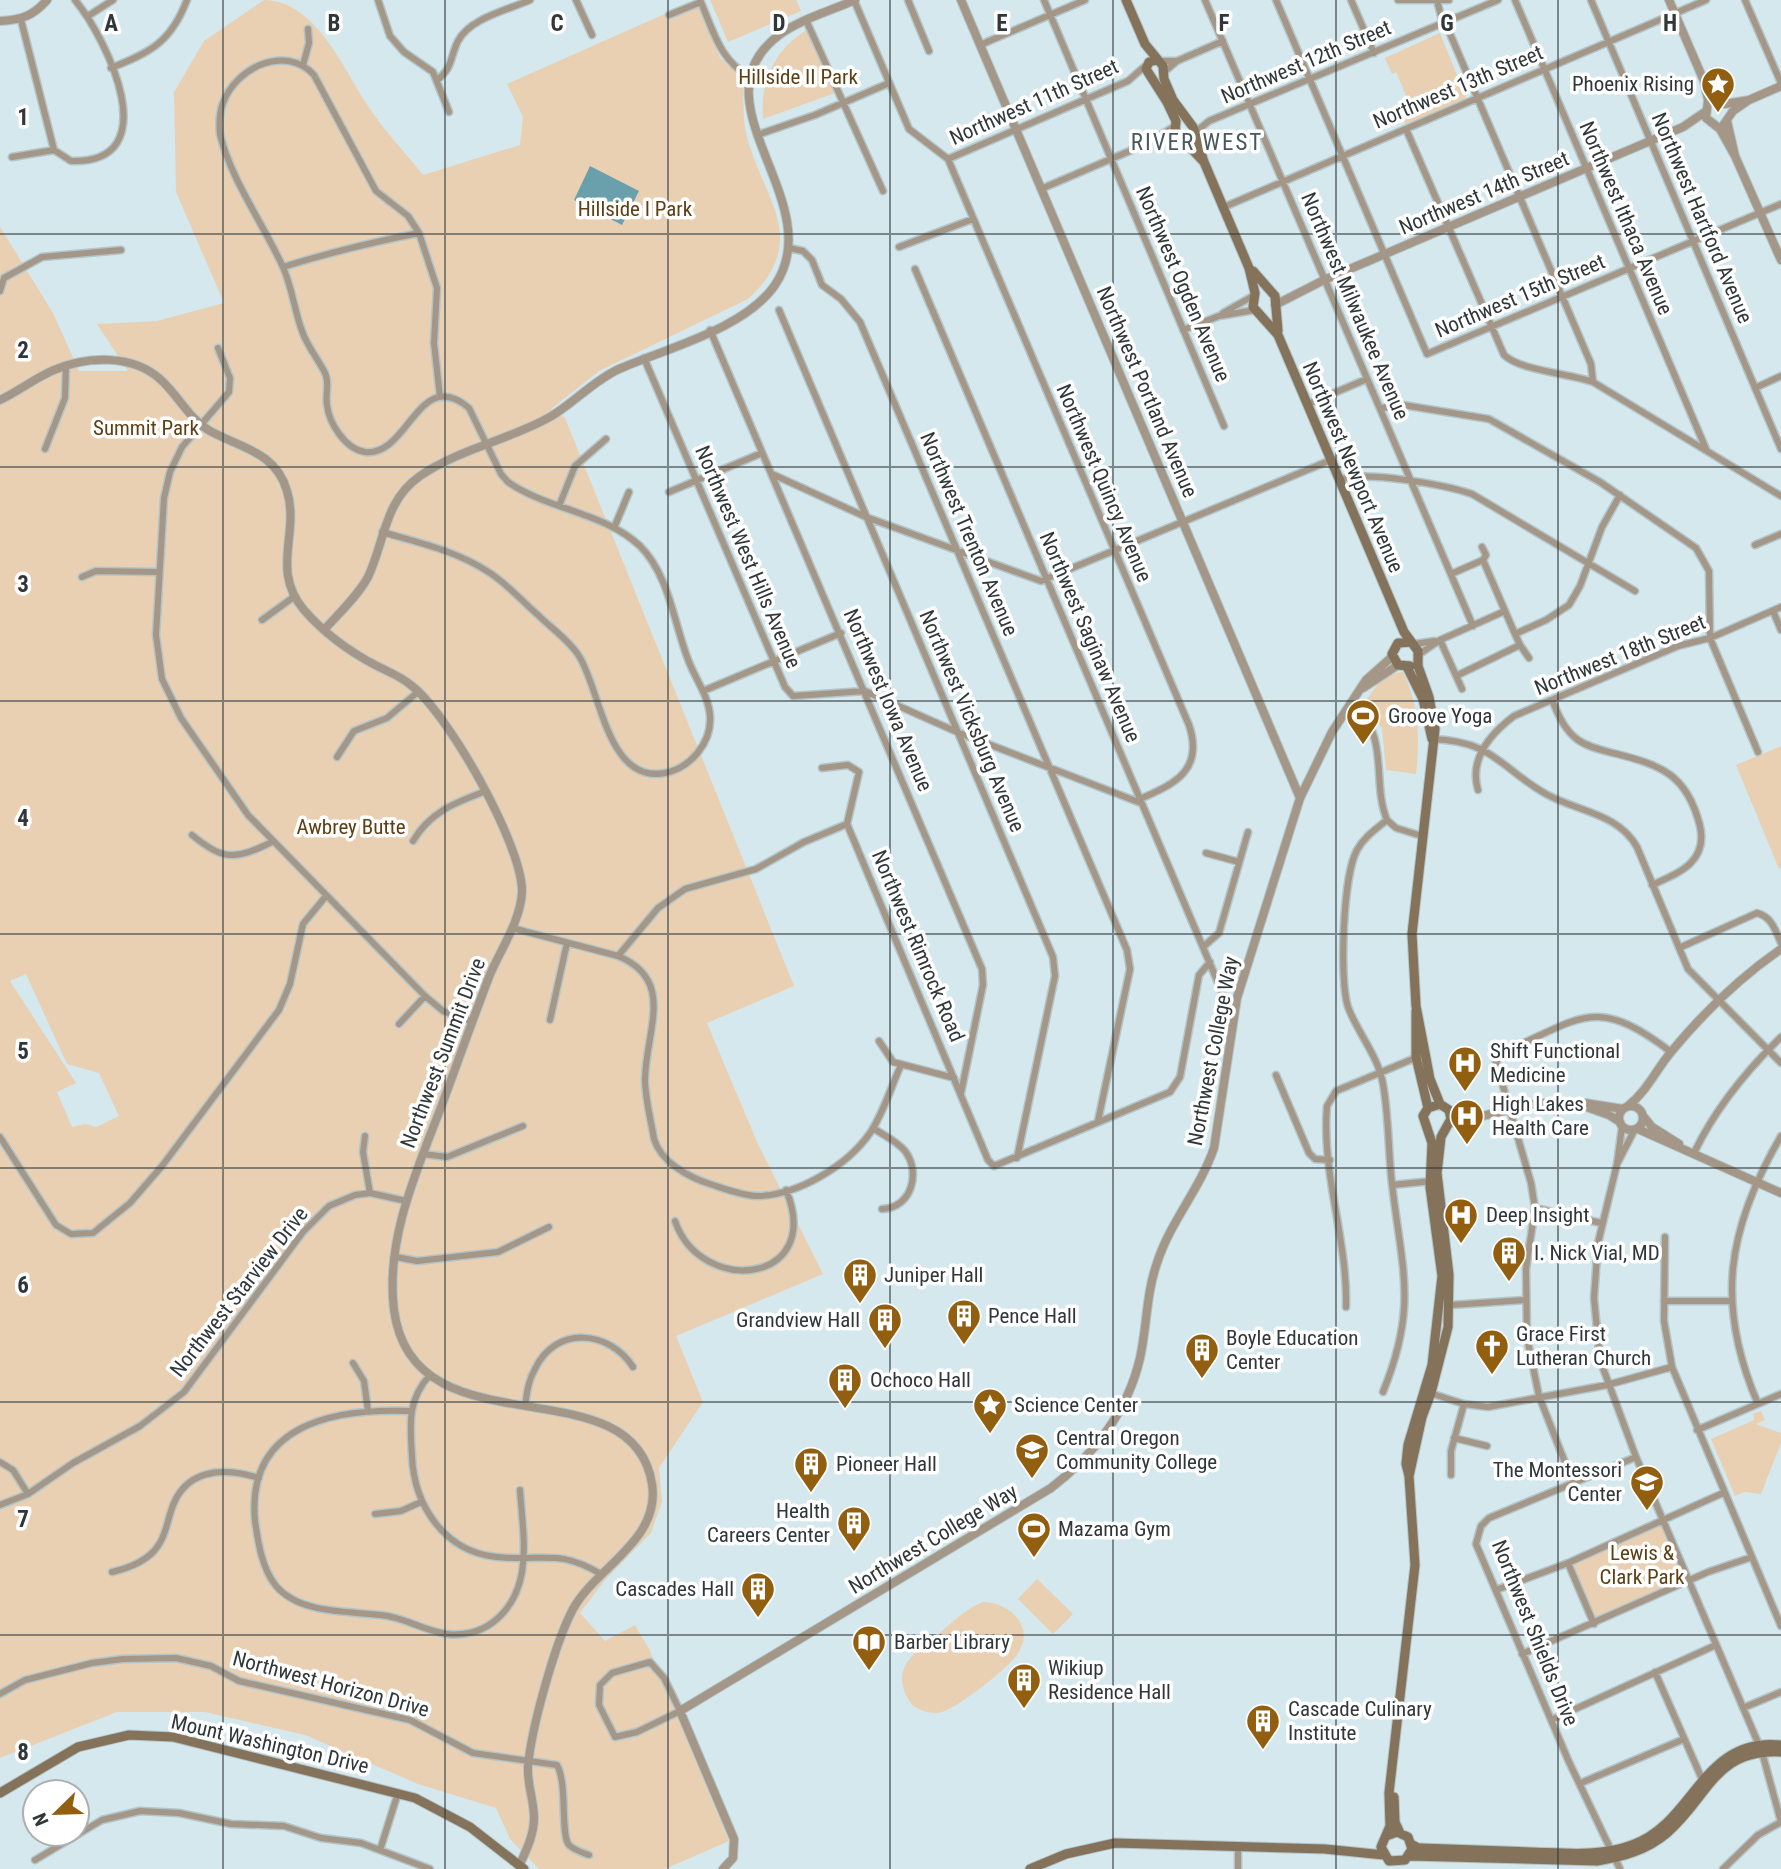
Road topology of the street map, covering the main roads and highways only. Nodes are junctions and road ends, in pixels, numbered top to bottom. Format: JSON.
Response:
{"nodes":[{"id":1,"x":1126,"y":0,"type":"edge"},
{"id":2,"x":1144,"y":44,"type":"junction"},
{"id":3,"x":1158,"y":60,"type":"junction"},
{"id":4,"x":1146,"y":65,"type":"junction"},
{"id":5,"x":1193,"y":134,"type":"junction"},
{"id":6,"x":1180,"y":138,"type":"junction"},
{"id":7,"x":1204,"y":162,"type":"junction"},
{"id":8,"x":1249,"y":268,"type":"junction"},
{"id":9,"x":1268,"y":290,"type":"junction"},
{"id":10,"x":1254,"y":295,"type":"junction"},
{"id":11,"x":1275,"y":307,"type":"junction"},
{"id":12,"x":1258,"y":312,"type":"junction"},
{"id":13,"x":1278,"y":335,"type":"junction"},
{"id":14,"x":1396,"y":612,"type":"junction"},
{"id":15,"x":1398,"y":643,"type":"junction"},
{"id":16,"x":1412,"y":643,"type":"junction"},
{"id":17,"x":1418,"y":657,"type":"junction"},
{"id":18,"x":1399,"y":663,"type":"junction"},
{"id":19,"x":1432,"y":739,"type":"junction"},
{"id":20,"x":1421,"y":1056,"type":"junction"},
{"id":21,"x":1440,"y":1104,"type":"junction"},
{"id":22,"x":1428,"y":1108,"type":"junction"},
{"id":23,"x":1429,"y":1132,"type":"junction"},
{"id":24,"x":1444,"y":1132,"type":"junction"},
{"id":25,"x":1434,"y":1180,"type":"junction"},
{"id":26,"x":1428,"y":1392,"type":"junction"},
{"id":27,"x":1781,"y":1745,"type":"edge"},
{"id":28,"x":1761,"y":1749,"type":"junction"},
{"id":29,"x":1781,"y":1752,"type":"edge"},
{"id":30,"x":1392,"y":1770,"type":"junction"},
{"id":31,"x":0,"y":1793,"type":"edge"},
{"id":32,"x":1401,"y":1832,"type":"junction"},
{"id":33,"x":1384,"y":1840,"type":"junction"},
{"id":34,"x":1412,"y":1844,"type":"junction"},
{"id":35,"x":1325,"y":1849,"type":"junction"},
{"id":36,"x":1613,"y":1855,"type":"junction"},
{"id":37,"x":1385,"y":1857,"type":"junction"},
{"id":38,"x":1402,"y":1862,"type":"edge"},
{"id":39,"x":1509,"y":1864,"type":"edge"},
{"id":40,"x":522,"y":1868,"type":"edge"},
{"id":41,"x":1030,"y":1869,"type":"edge"}],
"edges":[{"from":1,"to":2,"type":"main road"},
{"from":2,"to":3,"type":"main road"},
{"from":2,"to":4,"type":"main road"},
{"from":3,"to":4,"type":"main road"},
{"from":3,"to":5,"type":"main road"},
{"from":4,"to":6,"type":"main road"},
{"from":5,"to":6,"type":"main road"},
{"from":5,"to":7,"type":"main road"},
{"from":6,"to":7,"type":"main road"},
{"from":7,"to":8,"type":"main road"},
{"from":8,"to":9,"type":"main road"},
{"from":8,"to":10,"type":"main road"},
{"from":9,"to":10,"type":"main road"},
{"from":9,"to":11,"type":"main road","name":"Northwest Newport Avenue"},
{"from":10,"to":12,"type":"main road"},
{"from":11,"to":12,"type":"main road"},
{"from":11,"to":13,"type":"main road","name":"Northwest Newport Avenue"},
{"from":12,"to":13,"type":"main road","name":"Northwest Newport Avenue"},
{"from":13,"to":14,"type":"main road","name":"Northwest Newport Avenue"},
{"from":14,"to":15,"type":"main road","name":"Northwest Newport Avenue"},
{"from":14,"to":16,"type":"main road","name":"Northwest Newport Avenue"},
{"from":15,"to":16,"type":"main road"},
{"from":15,"to":18,"type":"main road"},
{"from":16,"to":17,"type":"main road","name":"Northwest Newport Avenue"},
{"from":17,"to":18,"type":"main road"},
{"from":17,"to":19,"type":"main road","name":"Northwest Newport Avenue"},
{"from":18,"to":19,"type":"main road"},
{"from":19,"to":20,"type":"main road"},
{"from":20,"to":21,"type":"main road"},
{"from":20,"to":22,"type":"main road"},
{"from":21,"to":22,"type":"main road"},
{"from":21,"to":24,"type":"main road"},
{"from":22,"to":23,"type":"main road"},
{"from":23,"to":24,"type":"main road"},
{"from":23,"to":25,"type":"main road"},
{"from":24,"to":25,"type":"main road"},
{"from":25,"to":26,"type":"main road"},
{"from":25,"to":26,"type":"main road"},
{"from":26,"to":30,"type":"main road"},
{"from":27,"to":28,"type":"main road"},
{"from":28,"to":29,"type":"main road"},
{"from":28,"to":36,"type":"main road"},
{"from":28,"to":36,"type":"main road"},
{"from":30,"to":32,"type":"main road"},
{"from":30,"to":33,"type":"main road"},
{"from":31,"to":40,"type":"main road","name":"Mount Washington Drive"},
{"from":32,"to":33,"type":"main road"},
{"from":32,"to":34,"type":"main road"},
{"from":33,"to":35,"type":"main road"},
{"from":33,"to":37,"type":"main road"},
{"from":34,"to":36,"type":"main road"},
{"from":34,"to":38,"type":"main road"},
{"from":35,"to":37,"type":"main road"},
{"from":35,"to":41,"type":"main road"},
{"from":36,"to":39,"type":"main road"},
{"from":37,"to":38,"type":"main road"},
{"from":38,"to":39,"type":"main road"}]}
